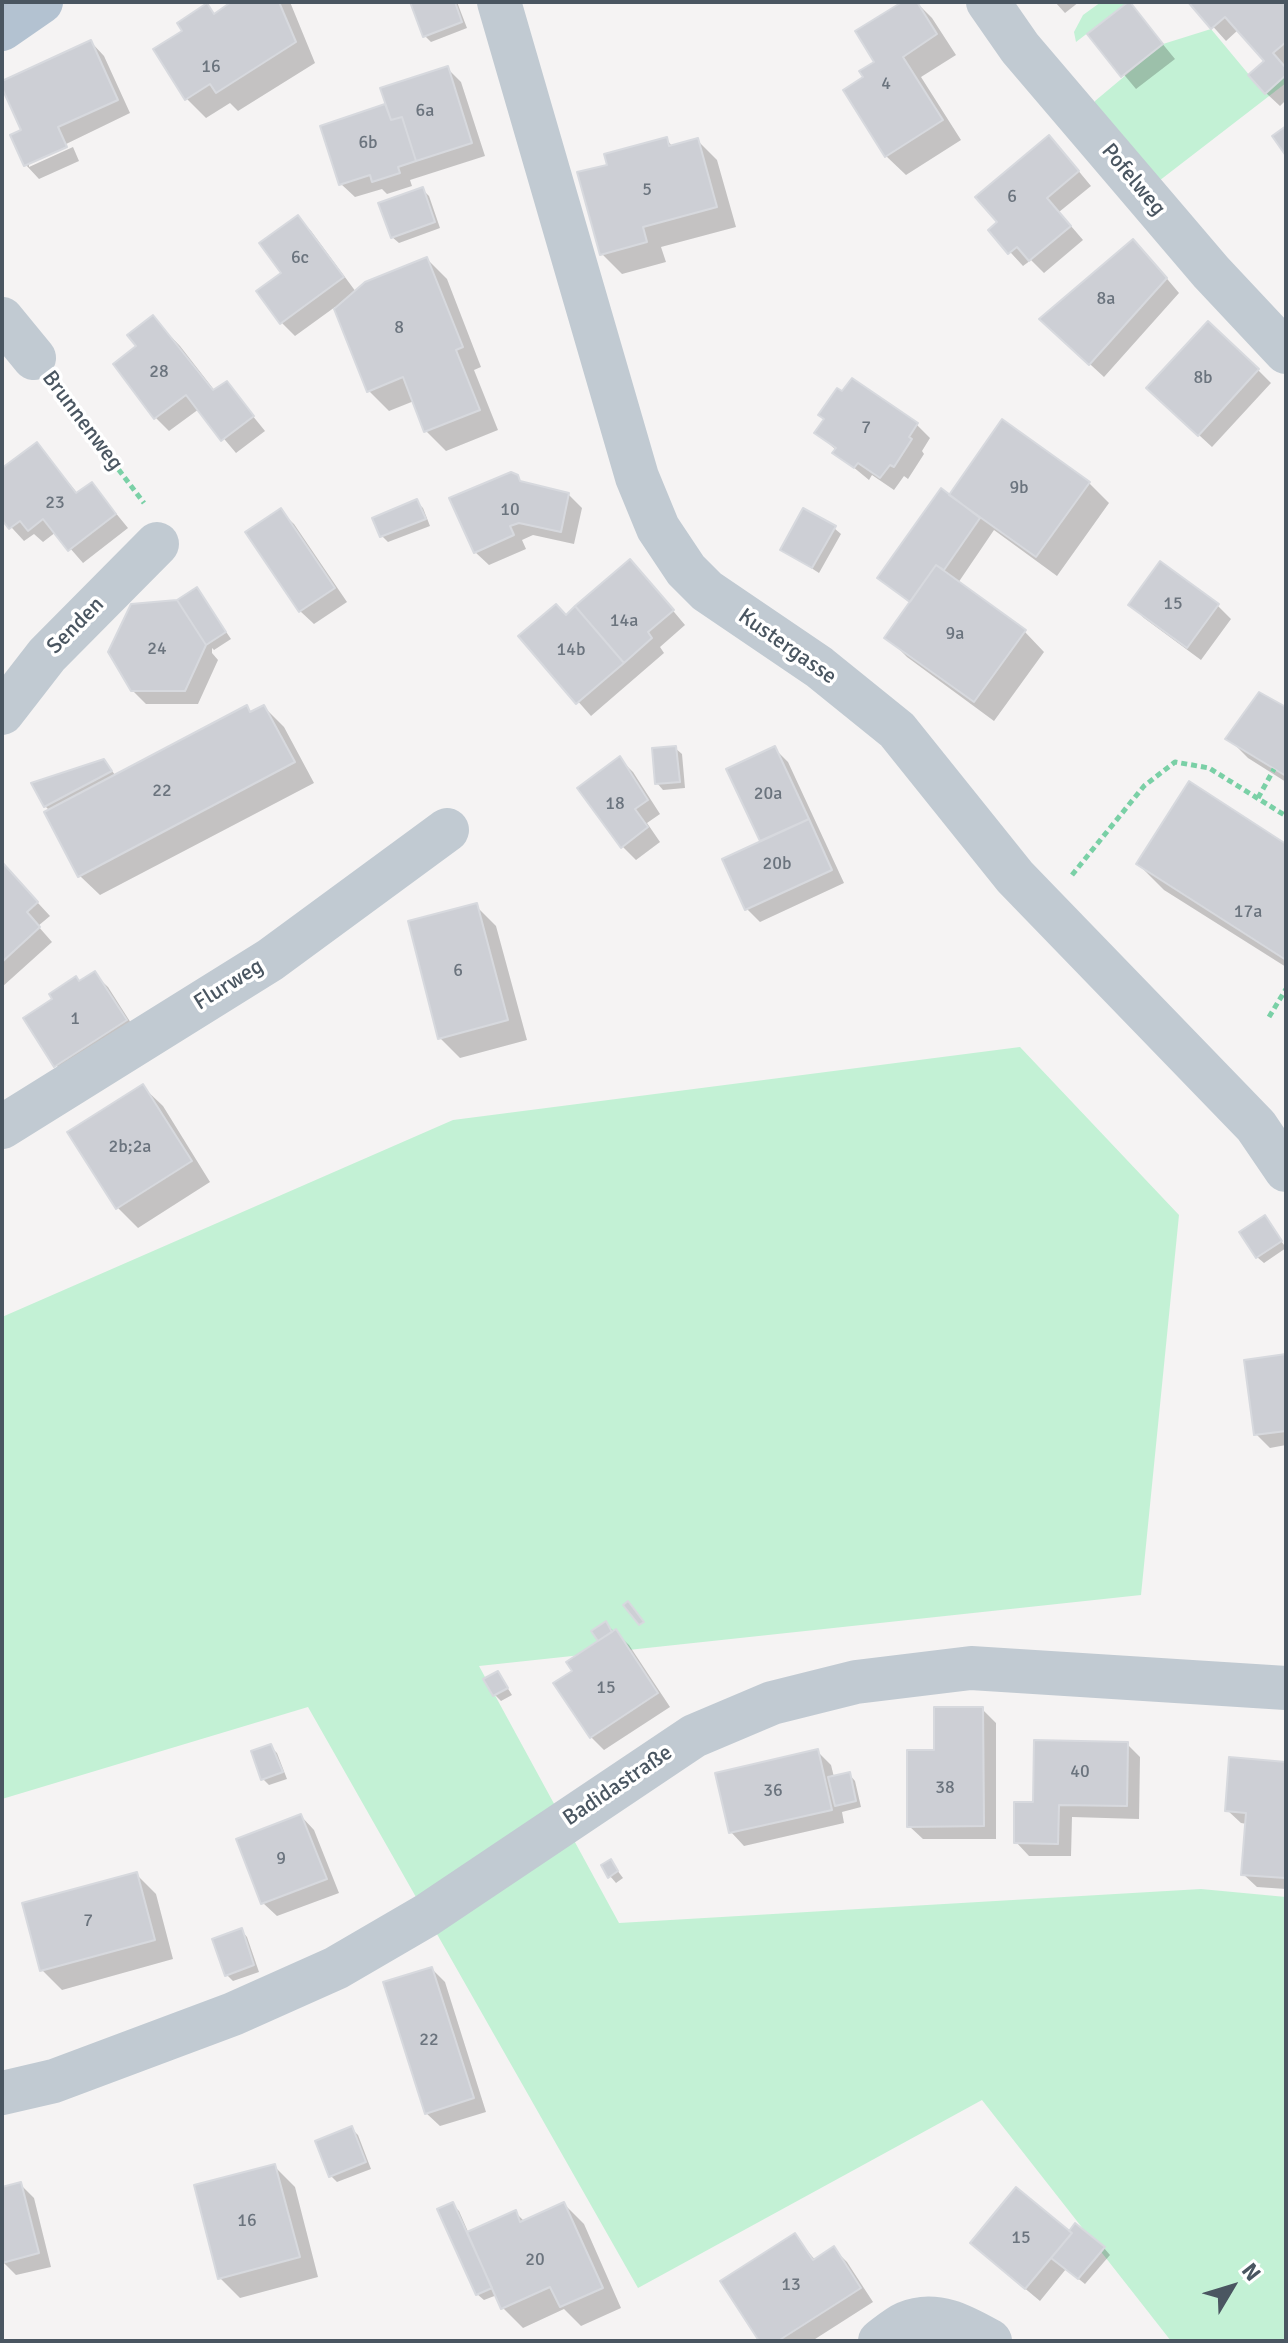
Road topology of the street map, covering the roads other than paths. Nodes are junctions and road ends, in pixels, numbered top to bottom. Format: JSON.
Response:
{"nodes":[{"id":1,"x":41,"y":2,"type":"edge"},
{"id":2,"x":499,"y":2,"type":"edge"},
{"id":3,"x":988,"y":2,"type":"edge"},
{"id":4,"x":2,"y":29,"type":"edge"},
{"id":5,"x":2,"y":319,"type":"edge"},
{"id":6,"x":1286,"y":352,"type":"edge"},
{"id":7,"x":34,"y":358,"type":"road end"},
{"id":8,"x":154,"y":528,"type":"road end"},
{"id":9,"x":2,"y":713,"type":"edge"},
{"id":10,"x":447,"y":830,"type":"dead end"},
{"id":11,"x":2,"y":1127,"type":"edge"},
{"id":12,"x":1286,"y":1170,"type":"edge"},
{"id":13,"x":1286,"y":1688,"type":"edge"},
{"id":14,"x":2,"y":2093,"type":"edge"},
{"id":15,"x":880,"y":2341,"type":"edge"},
{"id":16,"x":990,"y":2341,"type":"edge"}],
"edges":[{"from":1,"to":4,"type":"main road"},
{"from":2,"to":12,"type":"street","name":"Kustergasse"},
{"from":3,"to":6,"type":"street","name":"Pofelweg"},
{"from":5,"to":7,"type":"street","name":"Brunnenweg"},
{"from":8,"to":9,"type":"street","name":"Senden"},
{"from":10,"to":11,"type":"street","name":"Flurweg"},
{"from":13,"to":14,"type":"street","name":"Badidastraße"},
{"from":15,"to":16,"type":"street"}]}
